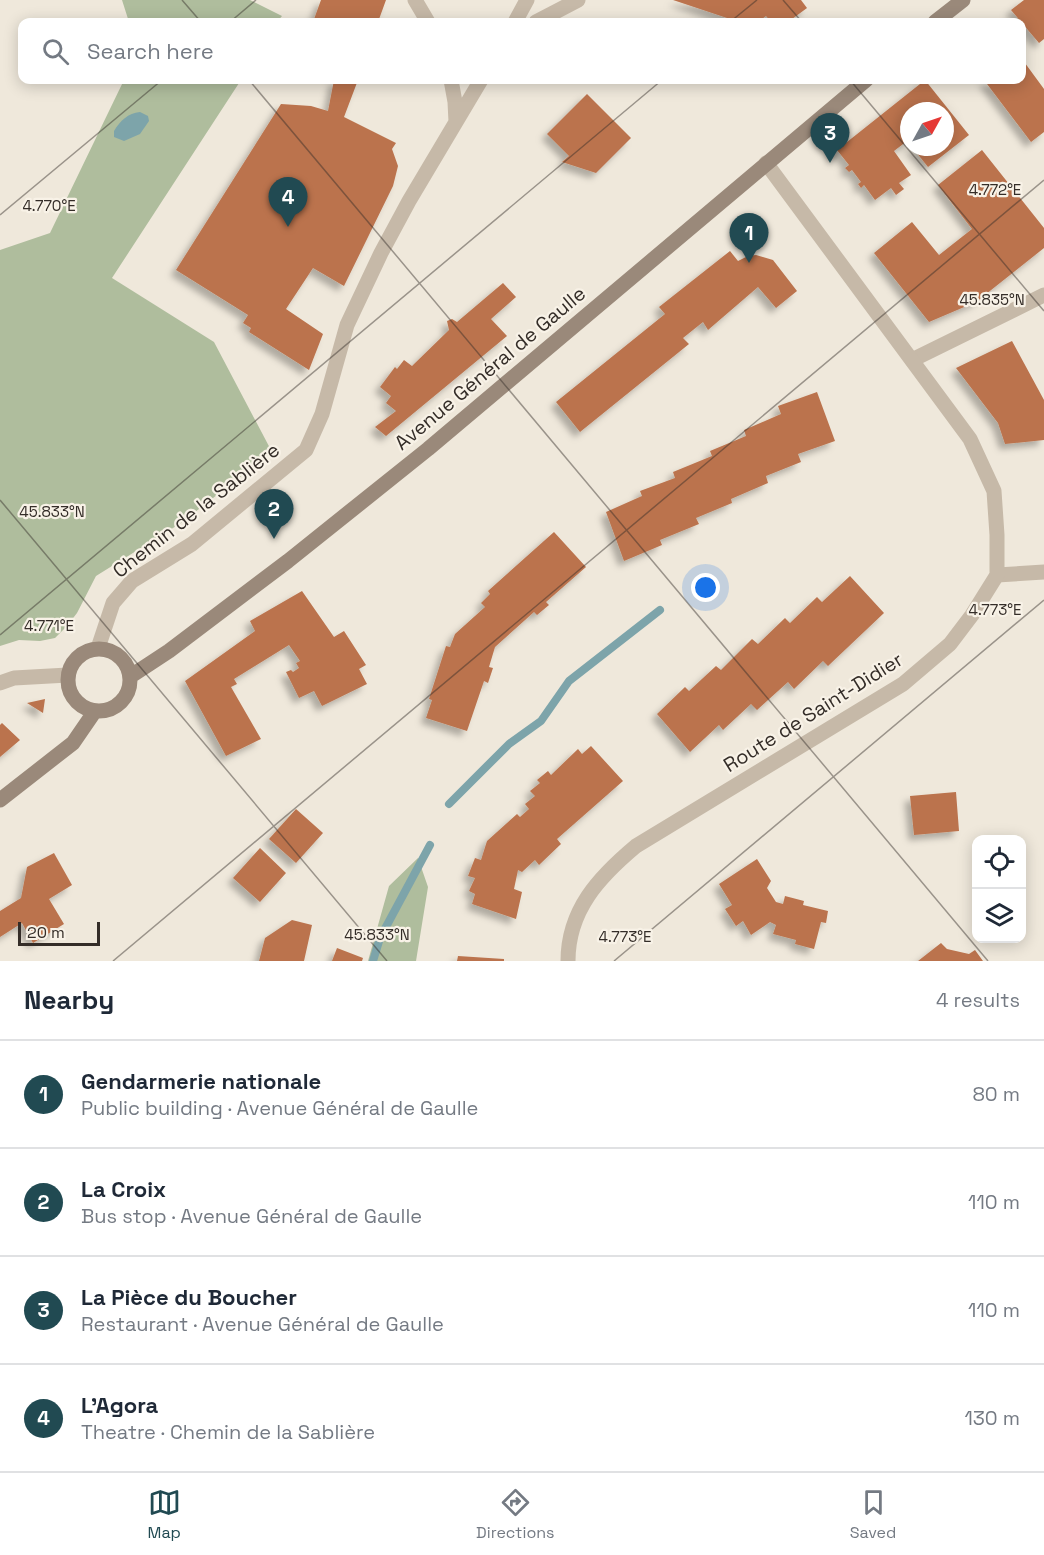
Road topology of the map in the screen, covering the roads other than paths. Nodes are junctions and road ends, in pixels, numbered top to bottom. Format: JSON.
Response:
{"nodes":[{"id":1,"x":416,"y":0,"type":"edge"},
{"id":2,"x":527,"y":0,"type":"edge"},
{"id":3,"x":578,"y":0,"type":"edge"},
{"id":4,"x":963,"y":0,"type":"edge"},
{"id":5,"x":426,"y":18,"type":"edge"},
{"id":6,"x":517,"y":18,"type":"edge"},
{"id":7,"x":544,"y":18,"type":"edge"},
{"id":8,"x":940,"y":18,"type":"edge"},
{"id":9,"x":452,"y":84,"type":"edge"},
{"id":10,"x":479,"y":84,"type":"edge"},
{"id":11,"x":861,"y":84,"type":"edge"},
{"id":12,"x":456,"y":122,"type":"junction"},
{"id":13,"x":766,"y":163,"type":"junction"},
{"id":14,"x":1044,"y":295,"type":"edge"},
{"id":15,"x":912,"y":360,"type":"junction"},
{"id":16,"x":1044,"y":572,"type":"edge"},
{"id":17,"x":997,"y":575,"type":"junction"},
{"id":18,"x":98,"y":648,"type":"junction"},
{"id":19,"x":68,"y":675,"type":"junction"},
{"id":20,"x":131,"y":676,"type":"junction"},
{"id":21,"x":0,"y":683,"type":"edge"},
{"id":22,"x":95,"y":711,"type":"junction"},
{"id":23,"x":0,"y":800,"type":"edge"},
{"id":24,"x":568,"y":961,"type":"edge"}],
"edges":[{"from":1,"to":5,"type":"street"},
{"from":2,"to":6,"type":"street"},
{"from":3,"to":7,"type":"street"},
{"from":4,"to":8,"type":"main road"},
{"from":9,"to":12,"type":"street"},
{"from":10,"to":12,"type":"street","name":"Chemin de la Sablière"},
{"from":11,"to":13,"type":"main road","name":"Avenue Général de Gaulle"},
{"from":12,"to":18,"type":"street","name":"Chemin de la Sablière"},
{"from":13,"to":15,"type":"street"},
{"from":13,"to":20,"type":"main road","name":"Avenue Général de Gaulle"},
{"from":14,"to":15,"type":"street"},
{"from":15,"to":17,"type":"street"},
{"from":16,"to":17,"type":"street"},
{"from":17,"to":24,"type":"street","name":"Route de Saint-Didier"},
{"from":18,"to":19,"type":"main road"},
{"from":18,"to":20,"type":"main road"},
{"from":19,"to":21,"type":"street"},
{"from":19,"to":22,"type":"main road"},
{"from":20,"to":22,"type":"main road"},
{"from":22,"to":23,"type":"main road"}]}
